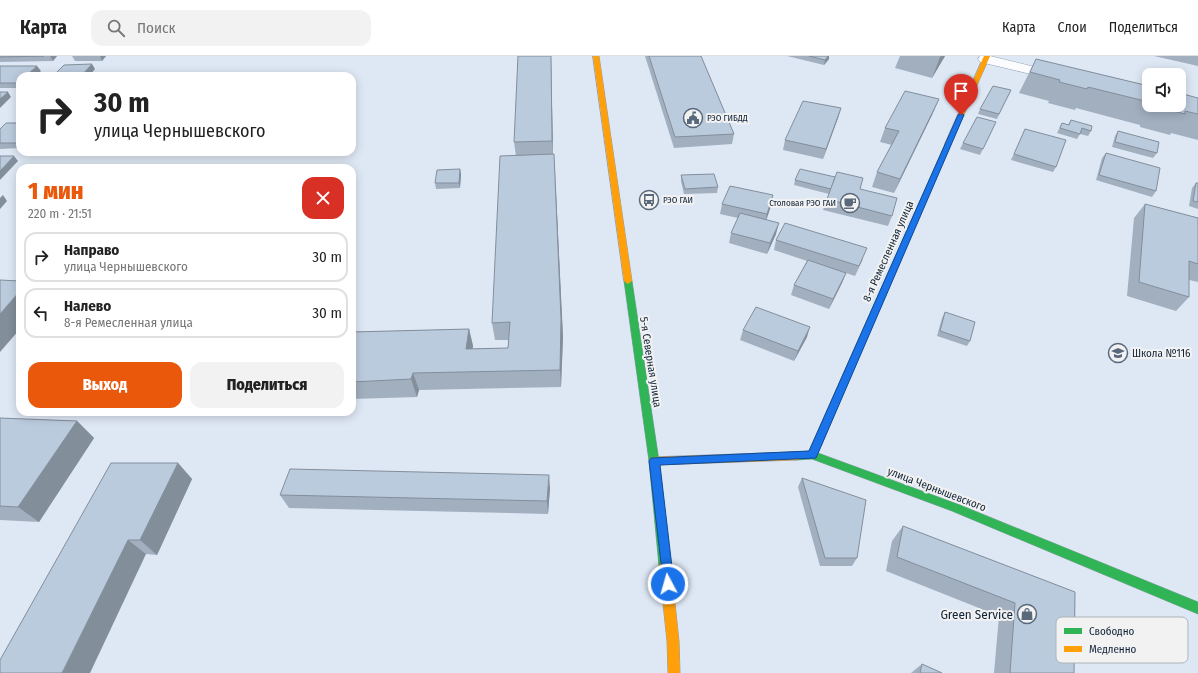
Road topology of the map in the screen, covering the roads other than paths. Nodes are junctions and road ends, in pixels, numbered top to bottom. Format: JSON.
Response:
{"nodes":[{"id":1,"x":596,"y":56,"type":"edge"},
{"id":2,"x":986,"y":58,"type":"edge"},
{"id":3,"x":1075,"y":81,"type":"edge"},
{"id":4,"x":812,"y":455,"type":"junction"},
{"id":5,"x":654,"y":461,"type":"junction"},
{"id":6,"x":1198,"y":608,"type":"edge"},
{"id":7,"x":674,"y":673,"type":"edge"}],
"edges":[{"from":1,"to":5,"type":"street","name":"5-я Северная улица"},
{"from":2,"to":3,"type":"street"},
{"from":2,"to":4,"type":"street","name":"8-я Ремесленная улица"},
{"from":4,"to":5,"type":"street","name":"улица Чернышевского"},
{"from":4,"to":6,"type":"street","name":"улица Чернышевского"},
{"from":5,"to":7,"type":"street","name":"5-я Северная улица"}]}
